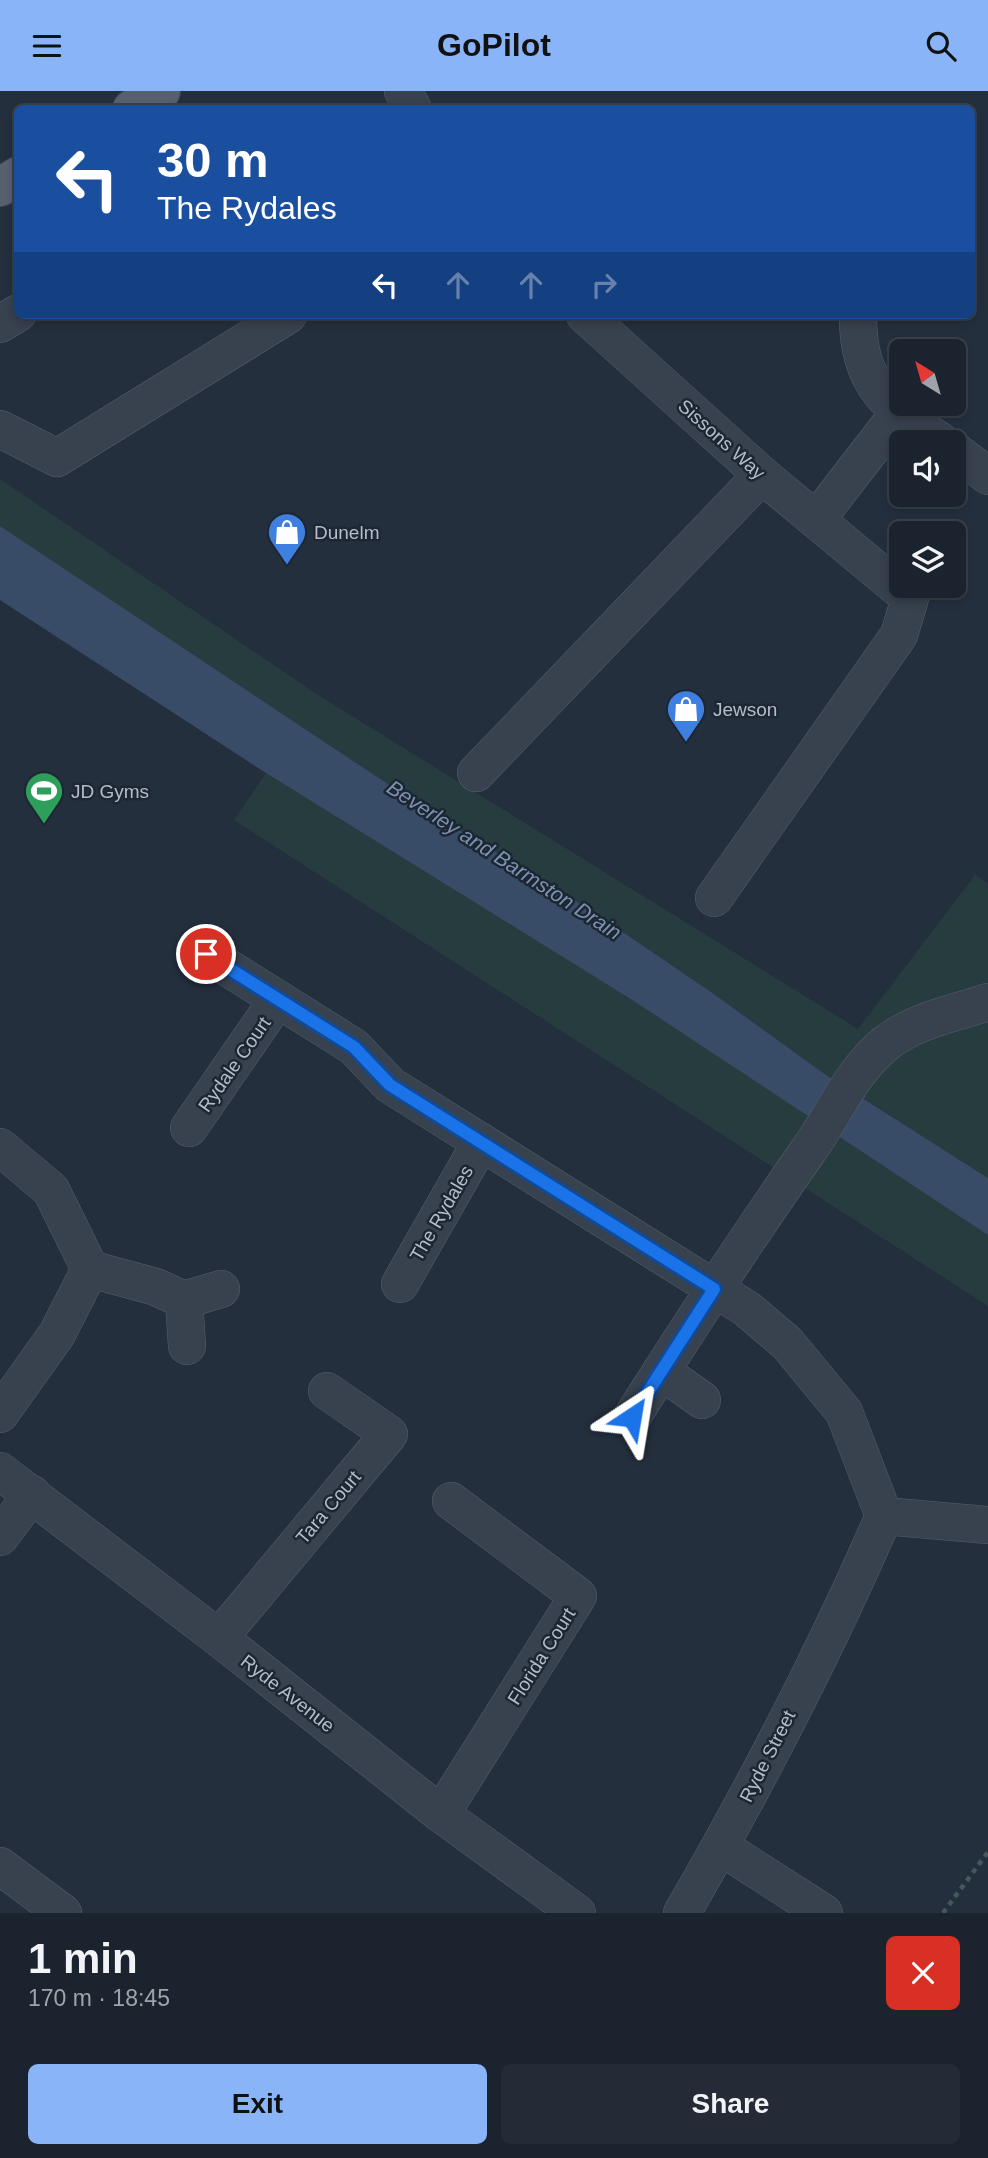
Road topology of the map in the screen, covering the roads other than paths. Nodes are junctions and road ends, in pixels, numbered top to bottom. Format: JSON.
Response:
{"nodes":[{"id":1,"x":162,"y":91,"type":"edge"},
{"id":2,"x":139,"y":105,"type":"edge"},
{"id":3,"x":282,"y":319,"type":"edge"},
{"id":4,"x":589,"y":319,"type":"edge"},
{"id":5,"x":859,"y":319,"type":"edge"},
{"id":6,"x":889,"y":403,"type":"edge"},
{"id":7,"x":896,"y":417,"type":"edge"},
{"id":8,"x":905,"y":417,"type":"edge"},
{"id":9,"x":0,"y":429,"type":"edge"},
{"id":10,"x":924,"y":430,"type":"edge"},
{"id":11,"x":966,"y":459,"type":"edge"},
{"id":12,"x":762,"y":475,"type":"junction"},
{"id":13,"x":988,"y":476,"type":"edge"},
{"id":14,"x":817,"y":519,"type":"junction"},
{"id":15,"x":476,"y":773,"type":"dead end"},
{"id":16,"x":714,"y":898,"type":"dead end"},
{"id":17,"x":206,"y":954,"type":"dead end"},
{"id":18,"x":278,"y":999,"type":"junction"},
{"id":19,"x":988,"y":1002,"type":"edge"},
{"id":20,"x":189,"y":1128,"type":"dead end"},
{"id":21,"x":481,"y":1142,"type":"junction"},
{"id":22,"x":0,"y":1147,"type":"edge"},
{"id":23,"x":90,"y":1269,"type":"junction"},
{"id":24,"x":400,"y":1284,"type":"dead end"},
{"id":25,"x":221,"y":1289,"type":"dead end"},
{"id":26,"x":714,"y":1289,"type":"junction"},
{"id":27,"x":184,"y":1300,"type":"junction"},
{"id":28,"x":187,"y":1346,"type":"dead end"},
{"id":29,"x":661,"y":1371,"type":"junction"},
{"id":30,"x":327,"y":1391,"type":"dead end"},
{"id":31,"x":702,"y":1400,"type":"dead end"},
{"id":32,"x":0,"y":1414,"type":"edge"},
{"id":33,"x":632,"y":1417,"type":"dead end"},
{"id":34,"x":0,"y":1471,"type":"edge"},
{"id":35,"x":32,"y":1494,"type":"junction"},
{"id":36,"x":451,"y":1501,"type":"dead end"},
{"id":37,"x":884,"y":1516,"type":"junction"},
{"id":38,"x":988,"y":1525,"type":"edge"},
{"id":39,"x":0,"y":1537,"type":"edge"},
{"id":40,"x":219,"y":1638,"type":"junction"},
{"id":41,"x":441,"y":1814,"type":"junction"},
{"id":42,"x":721,"y":1847,"type":"junction"},
{"id":43,"x":0,"y":1865,"type":"edge"},
{"id":44,"x":63,"y":1913,"type":"edge"},
{"id":45,"x":577,"y":1913,"type":"edge"},
{"id":46,"x":682,"y":1913,"type":"edge"},
{"id":47,"x":824,"y":1913,"type":"edge"}],
"edges":[{"from":1,"to":2,"type":"main road"},
{"from":3,"to":9,"type":"street"},
{"from":4,"to":12,"type":"street","name":"Sissons Way"},
{"from":5,"to":6,"type":"street"},
{"from":7,"to":14,"type":"street"},
{"from":8,"to":10,"type":"street"},
{"from":11,"to":13,"type":"street"},
{"from":12,"to":14,"type":"street","name":"Sissons Way"},
{"from":12,"to":15,"type":"street"},
{"from":14,"to":16,"type":"street","name":"Sissons Way"},
{"from":17,"to":18,"type":"street","name":"The Rydales"},
{"from":18,"to":20,"type":"street","name":"Rydale Court"},
{"from":18,"to":21,"type":"street","name":"The Rydales"},
{"from":19,"to":26,"type":"street"},
{"from":21,"to":24,"type":"street","name":"The Rydales"},
{"from":21,"to":26,"type":"street","name":"The Rydales"},
{"from":22,"to":23,"type":"street"},
{"from":23,"to":27,"type":"street"},
{"from":23,"to":32,"type":"street"},
{"from":25,"to":27,"type":"street"},
{"from":26,"to":29,"type":"street"},
{"from":26,"to":37,"type":"street","name":"The Rydales"},
{"from":27,"to":28,"type":"street"},
{"from":29,"to":31,"type":"street"},
{"from":29,"to":33,"type":"street"},
{"from":30,"to":40,"type":"street","name":"Tara Court"},
{"from":34,"to":35,"type":"street","name":"Ryde Avenue"},
{"from":35,"to":39,"type":"street"},
{"from":35,"to":40,"type":"street","name":"Ryde Avenue"},
{"from":36,"to":41,"type":"street","name":"Florida Court"},
{"from":37,"to":38,"type":"street"},
{"from":37,"to":42,"type":"street","name":"Ryde Street"},
{"from":40,"to":41,"type":"street","name":"Ryde Avenue"},
{"from":41,"to":45,"type":"street","name":"Ryde Avenue"},
{"from":42,"to":46,"type":"street","name":"Ryde Street"},
{"from":42,"to":47,"type":"street"},
{"from":43,"to":44,"type":"street"}]}
